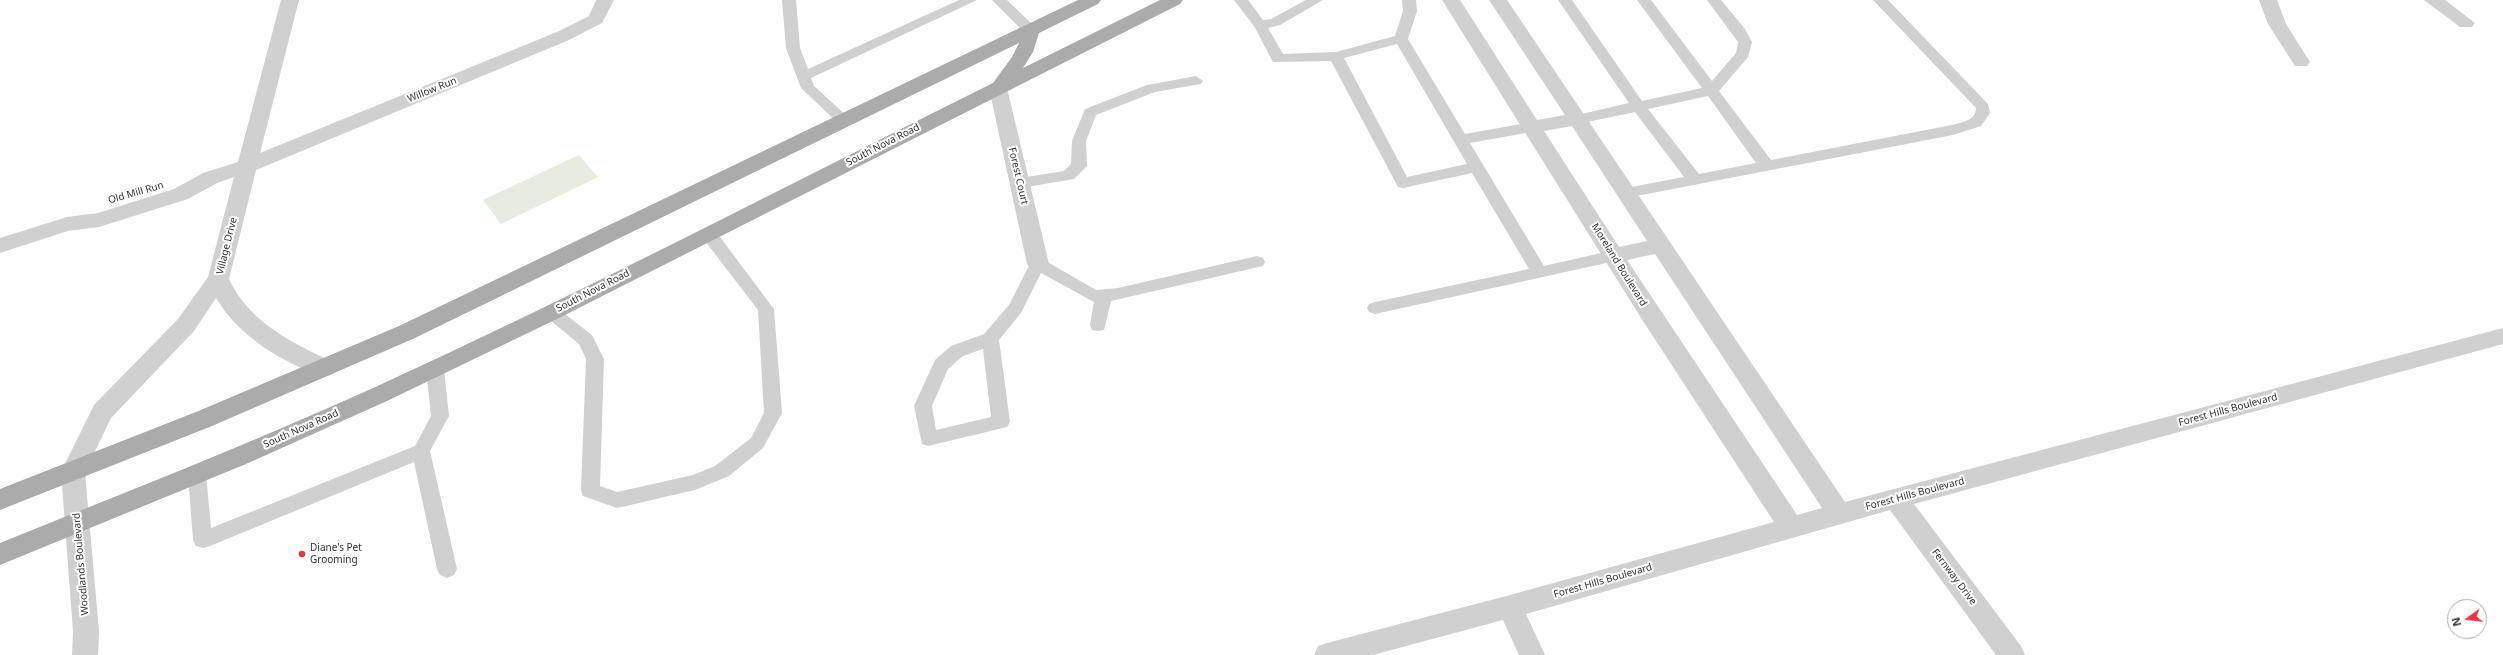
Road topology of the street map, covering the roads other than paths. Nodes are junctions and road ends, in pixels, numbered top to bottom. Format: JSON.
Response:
{"nodes":[{"id":1,"x":290,"y":0,"type":"edge"},
{"id":2,"x":605,"y":0,"type":"edge"},
{"id":3,"x":789,"y":0,"type":"edge"},
{"id":4,"x":970,"y":0,"type":"edge"},
{"id":5,"x":999,"y":0,"type":"edge"},
{"id":6,"x":1092,"y":0,"type":"edge"},
{"id":7,"x":1174,"y":0,"type":"edge"},
{"id":8,"x":1241,"y":0,"type":"edge"},
{"id":9,"x":1316,"y":0,"type":"edge"},
{"id":10,"x":1409,"y":0,"type":"edge"},
{"id":11,"x":1451,"y":0,"type":"edge"},
{"id":12,"x":1498,"y":0,"type":"edge"},
{"id":13,"x":1565,"y":0,"type":"edge"},
{"id":14,"x":1644,"y":0,"type":"edge"},
{"id":15,"x":1714,"y":0,"type":"edge"},
{"id":16,"x":1880,"y":0,"type":"edge"},
{"id":17,"x":2268,"y":0,"type":"edge"},
{"id":18,"x":2433,"y":0,"type":"edge"},
{"id":19,"x":2466,"y":23,"type":"dead end"},
{"id":20,"x":1260,"y":25,"type":"junction"},
{"id":21,"x":1030,"y":30,"type":"junction"},
{"id":22,"x":1401,"y":38,"type":"junction"},
{"id":23,"x":1336,"y":56,"type":"junction"},
{"id":24,"x":2301,"y":62,"type":"dead end"},
{"id":25,"x":804,"y":76,"type":"junction"},
{"id":26,"x":1196,"y":81,"type":"dead end"},
{"id":27,"x":998,"y":88,"type":"junction"},
{"id":28,"x":1711,"y":92,"type":"junction"},
{"id":29,"x":1639,"y":107,"type":"junction"},
{"id":30,"x":1578,"y":119,"type":"junction"},
{"id":31,"x":843,"y":120,"type":"junction"},
{"id":32,"x":1532,"y":127,"type":"junction"},
{"id":33,"x":1461,"y":140,"type":"junction"},
{"id":34,"x":247,"y":166,"type":"junction"},
{"id":35,"x":1767,"y":166,"type":"junction"},
{"id":36,"x":1476,"y":167,"type":"junction"},
{"id":37,"x":1695,"y":180,"type":"junction"},
{"id":38,"x":1020,"y":183,"type":"junction"},
{"id":39,"x":1626,"y":193,"type":"junction"},
{"id":40,"x":708,"y":233,"type":"junction"},
{"id":41,"x":1661,"y":245,"type":"junction"},
{"id":42,"x":0,"y":246,"type":"edge"},
{"id":43,"x":1614,"y":256,"type":"junction"},
{"id":44,"x":1258,"y":262,"type":"dead end"},
{"id":45,"x":1038,"y":264,"type":"junction"},
{"id":46,"x":1540,"y":273,"type":"junction"},
{"id":47,"x":218,"y":279,"type":"junction"},
{"id":48,"x":1104,"y":295,"type":"junction"},
{"id":49,"x":1375,"y":308,"type":"dead end"},
{"id":50,"x":551,"y":312,"type":"junction"},
{"id":51,"x":1098,"y":325,"type":"dead end"},
{"id":52,"x":2503,"y":336,"type":"edge"},
{"id":53,"x":990,"y":339,"type":"junction"},
{"id":54,"x":325,"y":368,"type":"junction"},
{"id":55,"x":435,"y":369,"type":"junction"},
{"id":56,"x":421,"y":452,"type":"junction"},
{"id":57,"x":73,"y":472,"type":"junction"},
{"id":58,"x":197,"y":474,"type":"junction"},
{"id":59,"x":1896,"y":499,"type":"junction"},
{"id":60,"x":0,"y":500,"type":"edge"},
{"id":61,"x":1839,"y":514,"type":"junction"},
{"id":62,"x":78,"y":523,"type":"junction"},
{"id":63,"x":1792,"y":528,"type":"junction"},
{"id":64,"x":0,"y":554,"type":"edge"},
{"id":65,"x":447,"y":569,"type":"dead end"},
{"id":66,"x":1510,"y":607,"type":"junction"},
{"id":67,"x":85,"y":655,"type":"edge"},
{"id":68,"x":1328,"y":655,"type":"edge"},
{"id":69,"x":1532,"y":655,"type":"edge"},
{"id":70,"x":2012,"y":655,"type":"edge"}],
"edges":[{"from":1,"to":34,"type":"street","name":"Village Drive"},
{"from":2,"to":34,"type":"street","name":"Willow Run"},
{"from":3,"to":25,"type":"lane"},
{"from":4,"to":25,"type":"lane"},
{"from":5,"to":21,"type":"lane"},
{"from":6,"to":21,"type":"main road"},
{"from":7,"to":27,"type":"main road","name":"South Nova Road"},
{"from":8,"to":20,"type":"lane"},
{"from":9,"to":20,"type":"lane"},
{"from":10,"to":22,"type":"lane"},
{"from":11,"to":32,"type":"street","name":"Moreland Boulevard"},
{"from":12,"to":30,"type":"street"},
{"from":13,"to":29,"type":"lane"},
{"from":14,"to":28,"type":"lane"},
{"from":15,"to":28,"type":"lane"},
{"from":16,"to":35,"type":"lane"},
{"from":17,"to":24,"type":"street"},
{"from":18,"to":19,"type":"street"},
{"from":20,"to":23,"type":"lane"},
{"from":21,"to":27,"type":"main road"},
{"from":21,"to":31,"type":"main road"},
{"from":22,"to":23,"type":"lane"},
{"from":22,"to":33,"type":"lane"},
{"from":23,"to":36,"type":"lane"},
{"from":25,"to":31,"type":"lane"},
{"from":26,"to":38,"type":"lane"},
{"from":27,"to":38,"type":"street","name":"Forest Court"},
{"from":27,"to":40,"type":"main road","name":"South Nova Road"},
{"from":28,"to":29,"type":"lane"},
{"from":28,"to":35,"type":"lane"},
{"from":29,"to":30,"type":"lane"},
{"from":29,"to":37,"type":"lane"},
{"from":30,"to":32,"type":"street"},
{"from":30,"to":39,"type":"street"},
{"from":31,"to":54,"type":"main road"},
{"from":32,"to":33,"type":"lane"},
{"from":32,"to":43,"type":"street","name":"Moreland Boulevard"},
{"from":33,"to":36,"type":"lane"},
{"from":34,"to":42,"type":"street","name":"Old Mill Run"},
{"from":34,"to":47,"type":"street","name":"Village Drive"},
{"from":35,"to":37,"type":"lane"},
{"from":36,"to":46,"type":"lane"},
{"from":37,"to":39,"type":"lane"},
{"from":38,"to":45,"type":"street","name":"Forest Court"},
{"from":39,"to":41,"type":"street"},
{"from":40,"to":50,"type":"main road","name":"South Nova Road"},
{"from":40,"to":50,"type":"lane"},
{"from":41,"to":43,"type":"street"},
{"from":41,"to":61,"type":"street"},
{"from":43,"to":46,"type":"lane"},
{"from":43,"to":63,"type":"street","name":"Moreland Boulevard"},
{"from":44,"to":48,"type":"lane"},
{"from":45,"to":48,"type":"lane"},
{"from":45,"to":53,"type":"lane"},
{"from":46,"to":49,"type":"lane"},
{"from":47,"to":54,"type":"street"},
{"from":47,"to":57,"type":"street","name":"Village Drive"},
{"from":48,"to":51,"type":"lane"},
{"from":50,"to":55,"type":"main road","name":"South Nova Road"},
{"from":52,"to":59,"type":"street","name":"Forest Hills Boulevard"},
{"from":53,"to":53,"type":"lane"},
{"from":54,"to":57,"type":"main road"},
{"from":55,"to":56,"type":"lane"},
{"from":55,"to":58,"type":"main road","name":"South Nova Road"},
{"from":56,"to":58,"type":"lane"},
{"from":56,"to":65,"type":"lane"},
{"from":57,"to":60,"type":"main road"},
{"from":57,"to":62,"type":"street","name":"Woodlands Boulevard"},
{"from":58,"to":62,"type":"main road","name":"South Nova Road"},
{"from":59,"to":61,"type":"street","name":"Forest Hills Boulevard"},
{"from":59,"to":70,"type":"street","name":"Fernway Drive"},
{"from":61,"to":63,"type":"street","name":"Forest Hills Boulevard"},
{"from":62,"to":64,"type":"main road","name":"South Nova Road"},
{"from":62,"to":67,"type":"street","name":"Woodlands Boulevard"},
{"from":63,"to":66,"type":"street","name":"Forest Hills Boulevard"},
{"from":66,"to":68,"type":"street","name":"Forest Hills Boulevard"},
{"from":66,"to":69,"type":"street"}]}
